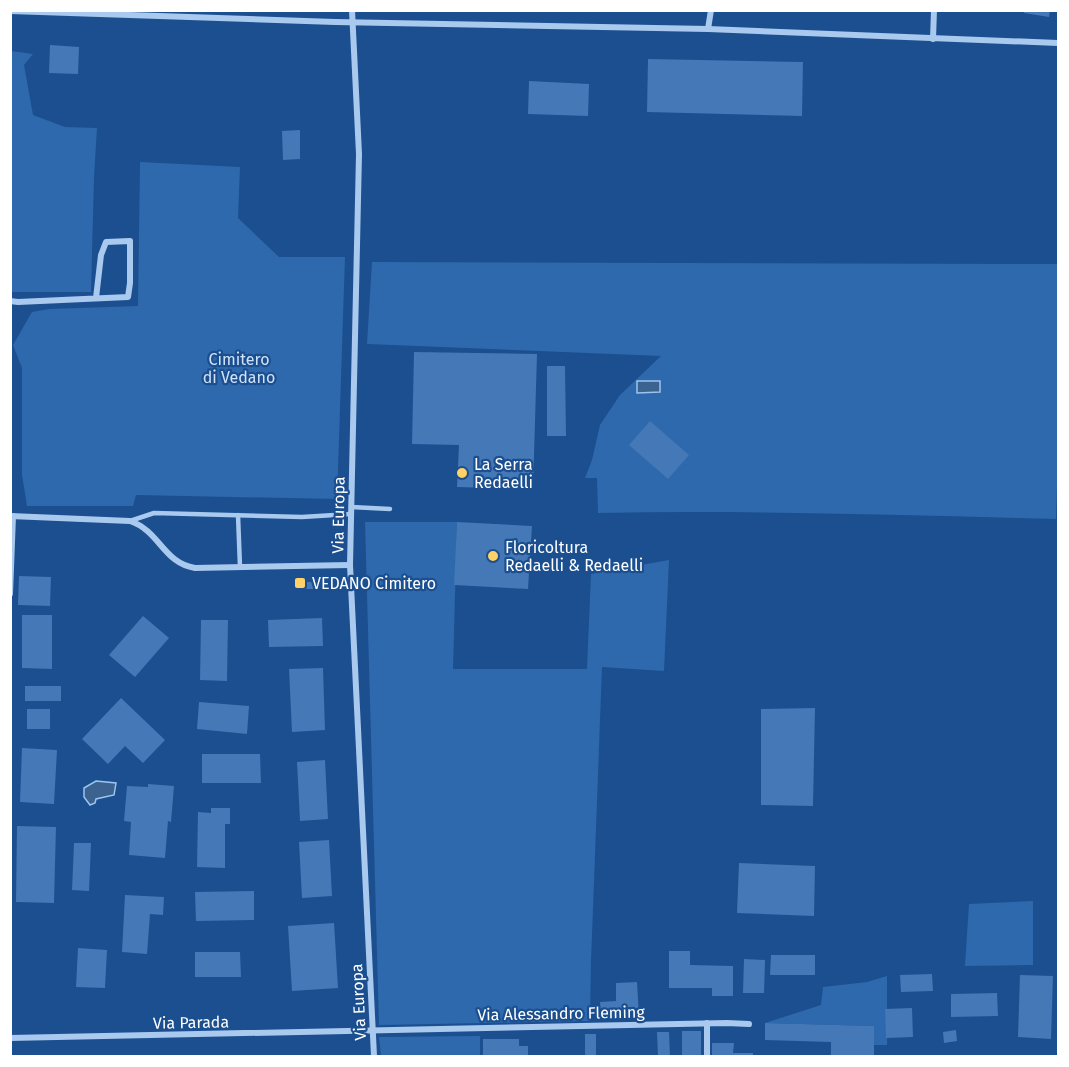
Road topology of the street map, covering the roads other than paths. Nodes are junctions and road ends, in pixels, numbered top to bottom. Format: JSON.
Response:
{"nodes":[{"id":1,"x":352,"y":10,"type":"edge"},
{"id":2,"x":711,"y":10,"type":"edge"},
{"id":3,"x":934,"y":10,"type":"edge"},
{"id":4,"x":10,"y":11,"type":"edge"},
{"id":5,"x":353,"y":22,"type":"junction"},
{"id":6,"x":708,"y":29,"type":"junction"},
{"id":7,"x":933,"y":39,"type":"junction"},
{"id":8,"x":1059,"y":44,"type":"edge"},
{"id":9,"x":96,"y":298,"type":"junction"},
{"id":10,"x":10,"y":301,"type":"edge"},
{"id":11,"x":390,"y":509,"type":"dead end"},
{"id":12,"x":351,"y":511,"type":"junction"},
{"id":13,"x":238,"y":514,"type":"junction"},
{"id":14,"x":12,"y":516,"type":"edge"},
{"id":15,"x":130,"y":520,"type":"junction"},
{"id":16,"x":350,"y":565,"type":"junction"},
{"id":17,"x":240,"y":567,"type":"junction"},
{"id":18,"x":10,"y":594,"type":"edge"},
{"id":19,"x":707,"y":1023,"type":"junction"},
{"id":20,"x":749,"y":1024,"type":"dead end"},
{"id":21,"x":373,"y":1031,"type":"junction"},
{"id":22,"x":10,"y":1038,"type":"edge"},
{"id":23,"x":374,"y":1056,"type":"edge"},
{"id":24,"x":707,"y":1056,"type":"edge"}],
"edges":[{"from":1,"to":5,"type":"street","name":"Via Europa"},
{"from":2,"to":6,"type":"street"},
{"from":3,"to":7,"type":"street"},
{"from":4,"to":5,"type":"street"},
{"from":5,"to":6,"type":"street"},
{"from":5,"to":12,"type":"street","name":"Via Europa"},
{"from":6,"to":7,"type":"street"},
{"from":7,"to":8,"type":"street"},
{"from":9,"to":9,"type":"street"},
{"from":9,"to":10,"type":"street"},
{"from":11,"to":12,"type":"lane"},
{"from":12,"to":13,"type":"lane"},
{"from":12,"to":16,"type":"street","name":"Via Europa"},
{"from":13,"to":15,"type":"lane"},
{"from":13,"to":17,"type":"lane"},
{"from":14,"to":15,"type":"street"},
{"from":14,"to":18,"type":"street"},
{"from":15,"to":17,"type":"street"},
{"from":16,"to":17,"type":"street"},
{"from":16,"to":21,"type":"street","name":"Via Europa"},
{"from":19,"to":20,"type":"street","name":"Via Alessandro Fleming"},
{"from":19,"to":21,"type":"street","name":"Via Alessandro Fleming"},
{"from":19,"to":24,"type":"street"},
{"from":21,"to":22,"type":"street","name":"Via Parada"},
{"from":21,"to":23,"type":"street","name":"Via Europa"}]}
